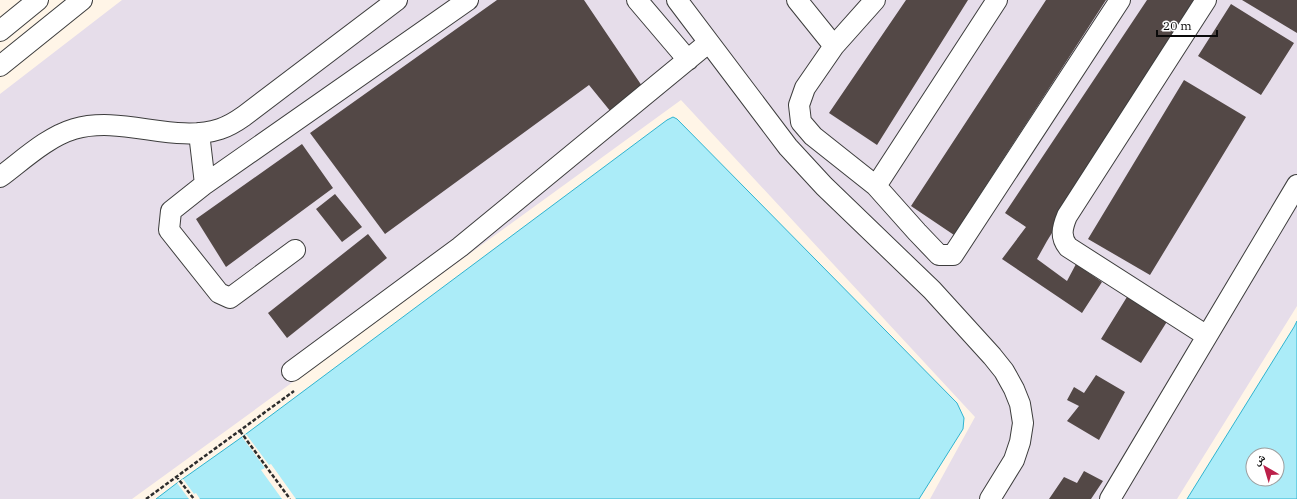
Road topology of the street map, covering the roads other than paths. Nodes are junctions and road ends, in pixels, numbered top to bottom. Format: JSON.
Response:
{"nodes":[{"id":1,"x":38,"y":0,"type":"edge"},
{"id":2,"x":82,"y":0,"type":"edge"},
{"id":3,"x":397,"y":0,"type":"edge"},
{"id":4,"x":468,"y":0,"type":"edge"},
{"id":5,"x":637,"y":0,"type":"edge"},
{"id":6,"x":677,"y":0,"type":"edge"},
{"id":7,"x":797,"y":0,"type":"edge"},
{"id":8,"x":875,"y":0,"type":"edge"},
{"id":9,"x":997,"y":0,"type":"edge"},
{"id":10,"x":1120,"y":0,"type":"edge"},
{"id":11,"x":1206,"y":0,"type":"edge"},
{"id":12,"x":0,"y":30,"type":"edge"},
{"id":13,"x":708,"y":43,"type":"junction"},
{"id":14,"x":834,"y":46,"type":"junction"},
{"id":15,"x":688,"y":60,"type":"junction"},
{"id":16,"x":0,"y":66,"type":"edge"},
{"id":17,"x":199,"y":133,"type":"junction"},
{"id":18,"x":0,"y":177,"type":"edge"},
{"id":19,"x":204,"y":184,"type":"junction"},
{"id":20,"x":1297,"y":185,"type":"edge"},
{"id":21,"x":876,"y":186,"type":"junction"},
{"id":22,"x":295,"y":250,"type":"dead end"},
{"id":23,"x":1207,"y":336,"type":"junction"},
{"id":24,"x":292,"y":371,"type":"road end"},
{"id":25,"x":990,"y":499,"type":"edge"},
{"id":26,"x":1110,"y":499,"type":"edge"}],
"edges":[{"from":1,"to":12,"type":"street"},
{"from":2,"to":16,"type":"street"},
{"from":3,"to":17,"type":"street"},
{"from":4,"to":19,"type":"street"},
{"from":5,"to":15,"type":"street"},
{"from":6,"to":13,"type":"street"},
{"from":7,"to":14,"type":"street"},
{"from":8,"to":14,"type":"street"},
{"from":9,"to":21,"type":"street"},
{"from":10,"to":21,"type":"street"},
{"from":11,"to":23,"type":"street"},
{"from":13,"to":15,"type":"street"},
{"from":13,"to":25,"type":"street"},
{"from":14,"to":21,"type":"street"},
{"from":15,"to":24,"type":"street"},
{"from":17,"to":18,"type":"street"},
{"from":17,"to":19,"type":"street"},
{"from":19,"to":22,"type":"street"},
{"from":20,"to":23,"type":"street"},
{"from":23,"to":26,"type":"street"}]}
